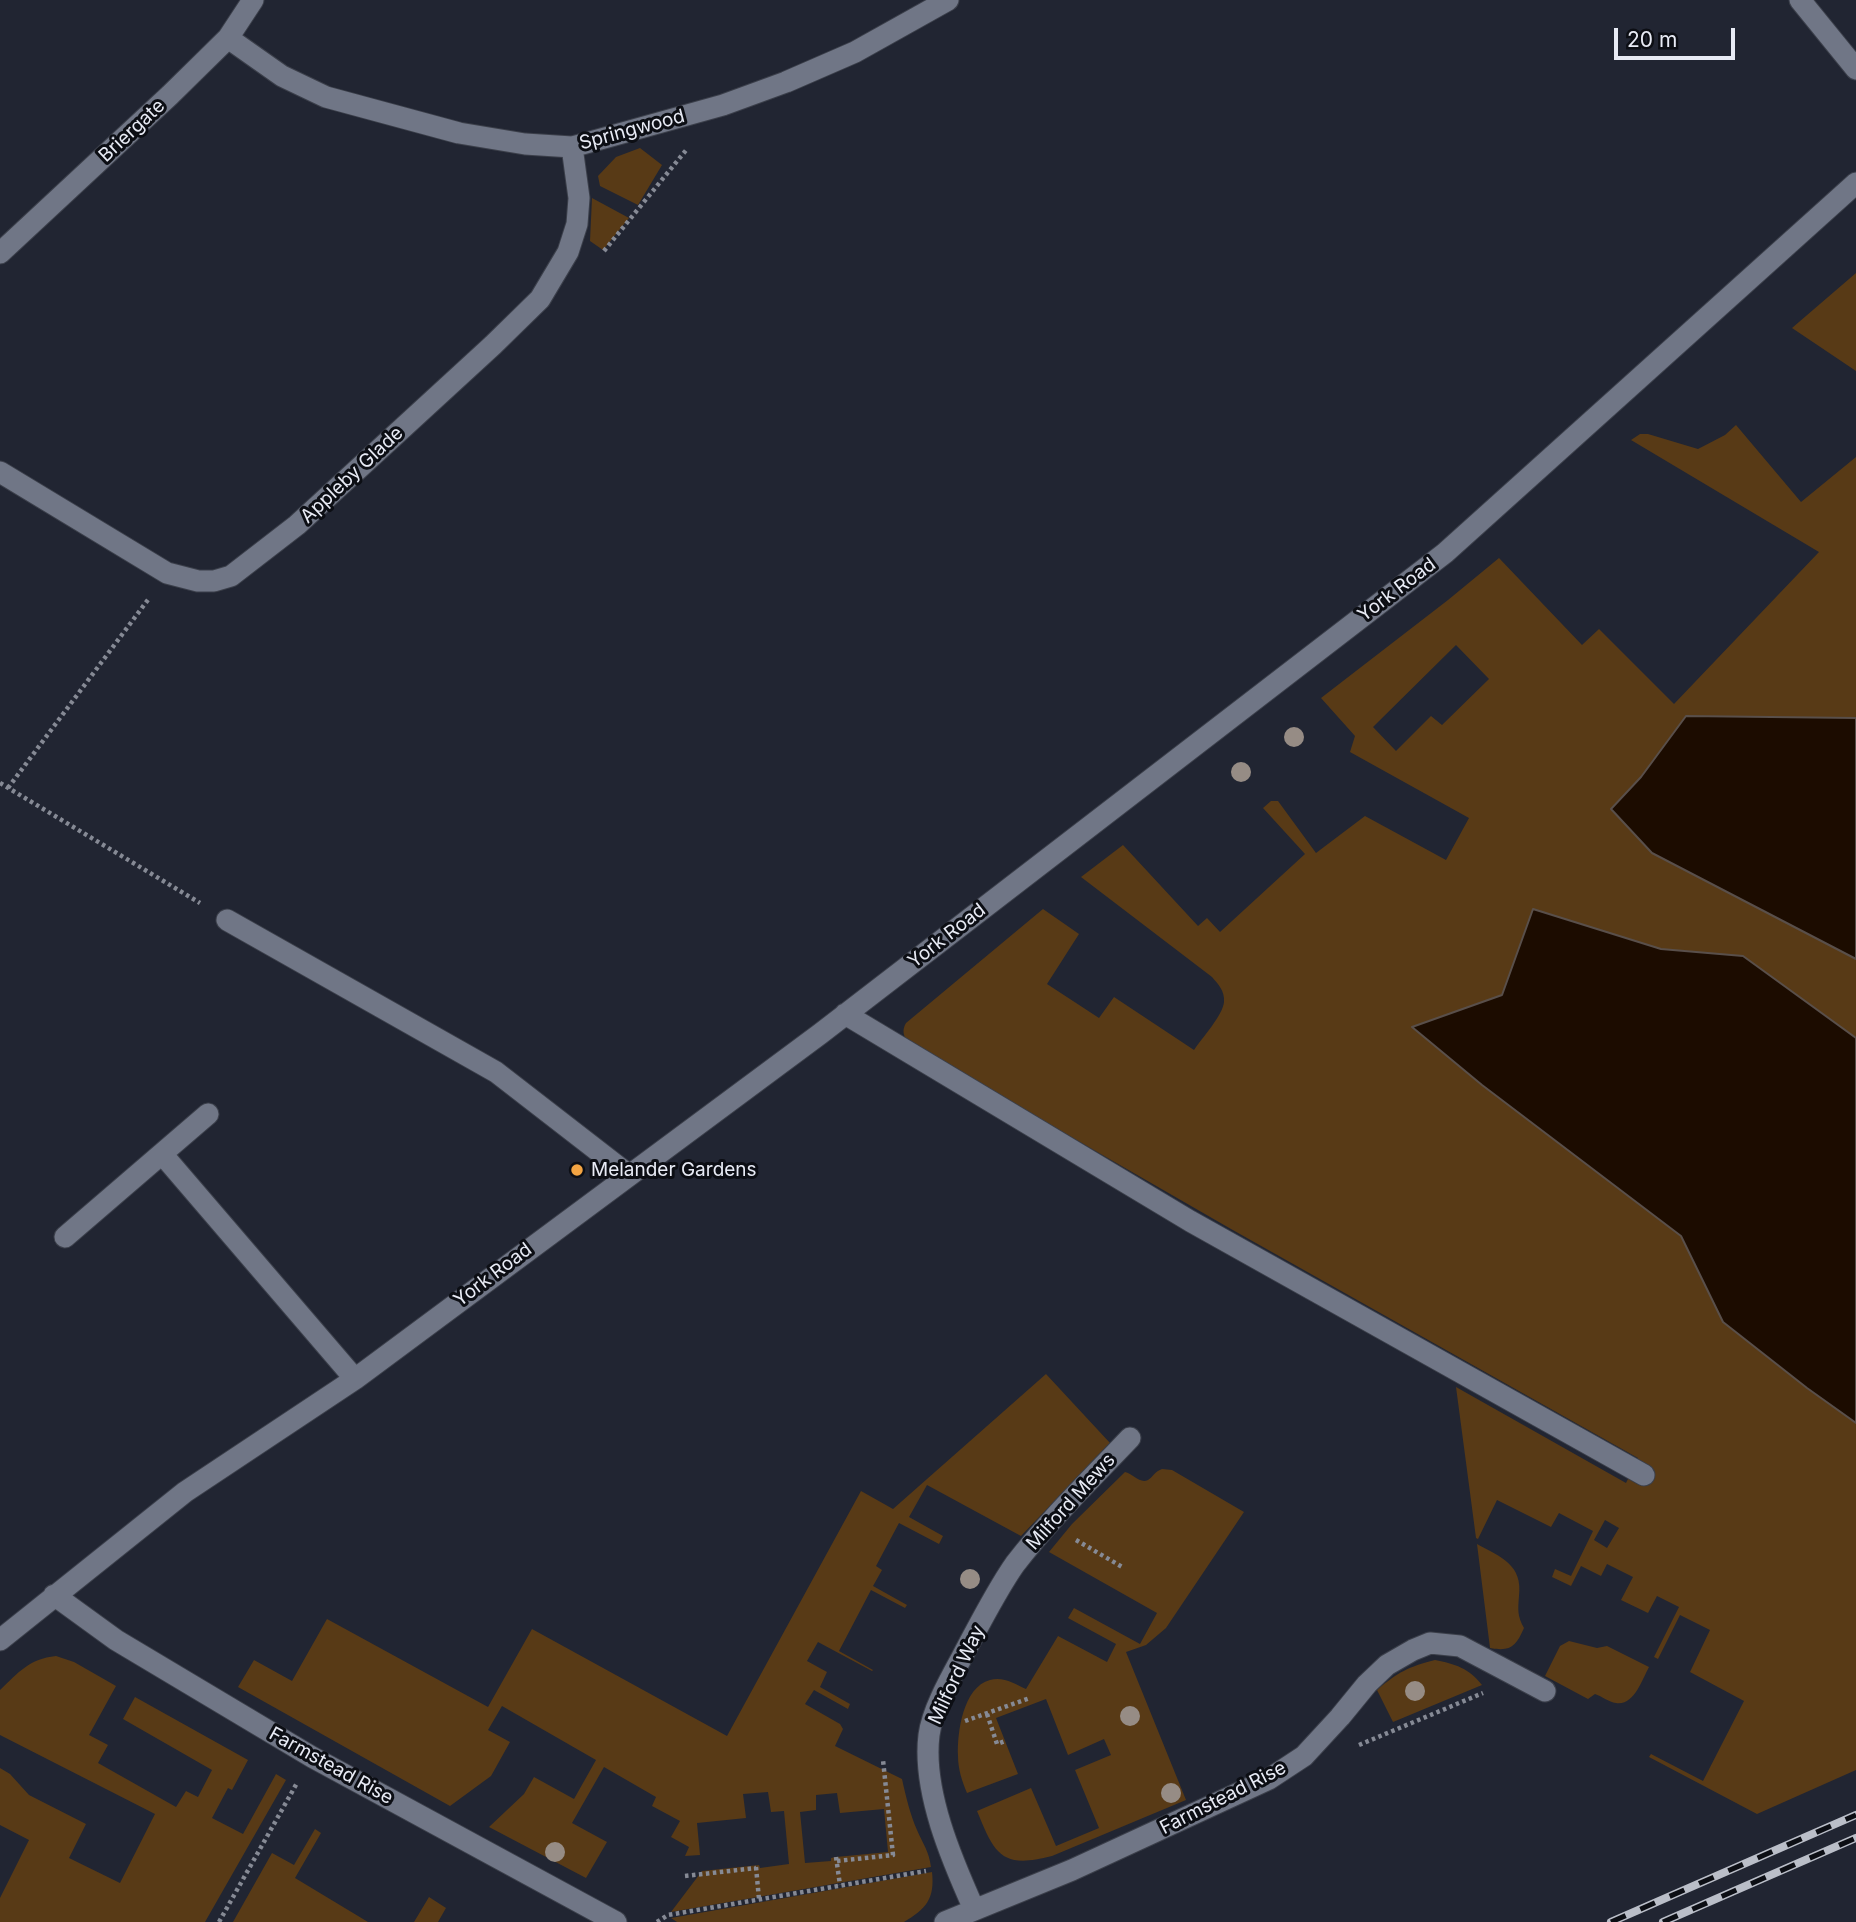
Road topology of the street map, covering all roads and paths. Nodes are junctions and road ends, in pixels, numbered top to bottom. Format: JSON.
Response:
{"nodes":[{"id":1,"x":253,"y":0,"type":"edge"},
{"id":2,"x":948,"y":0,"type":"edge"},
{"id":3,"x":1800,"y":0,"type":"edge"},
{"id":4,"x":228,"y":38,"type":"junction"},
{"id":5,"x":1856,"y":69,"type":"edge"},
{"id":6,"x":572,"y":147,"type":"junction"},
{"id":7,"x":689,"y":147,"type":"dead end"},
{"id":8,"x":1856,"y":183,"type":"edge"},
{"id":9,"x":0,"y":253,"type":"edge"},
{"id":10,"x":602,"y":253,"type":"dead end"},
{"id":11,"x":0,"y":472,"type":"edge"},
{"id":12,"x":167,"y":573,"type":"junction"},
{"id":13,"x":0,"y":783,"type":"edge"},
{"id":14,"x":8,"y":788,"type":"junction"},
{"id":15,"x":228,"y":920,"type":"joint"},
{"id":16,"x":845,"y":1014,"type":"junction"},
{"id":17,"x":208,"y":1114,"type":"dead end"},
{"id":18,"x":163,"y":1155,"type":"junction"},
{"id":19,"x":629,"y":1175,"type":"junction"},
{"id":20,"x":65,"y":1237,"type":"dead end"},
{"id":21,"x":355,"y":1378,"type":"junction"},
{"id":22,"x":1130,"y":1438,"type":"dead end"},
{"id":23,"x":1644,"y":1475,"type":"dead end"},
{"id":24,"x":1048,"y":1524,"type":"junction"},
{"id":25,"x":1014,"y":1567,"type":"joint"},
{"id":26,"x":1125,"y":1567,"type":"dead end"},
{"id":27,"x":54,"y":1595,"type":"junction"},
{"id":28,"x":0,"y":1640,"type":"edge"},
{"id":29,"x":1506,"y":1670,"type":"junction"},
{"id":30,"x":1545,"y":1691,"type":"dead end"},
{"id":31,"x":1030,"y":1698,"type":"dead end"},
{"id":32,"x":987,"y":1714,"type":"junction"},
{"id":33,"x":929,"y":1734,"type":"junction"},
{"id":34,"x":1004,"y":1741,"type":"dead end"},
{"id":35,"x":1354,"y":1748,"type":"dead end"},
{"id":36,"x":312,"y":1757,"type":"junction"},
{"id":37,"x":883,"y":1760,"type":"dead end"},
{"id":38,"x":955,"y":1866,"type":"junction"},
{"id":39,"x":685,"y":1876,"type":"dead end"},
{"id":40,"x":839,"y":1885,"type":"junction"},
{"id":41,"x":759,"y":1899,"type":"junction"},
{"id":42,"x":974,"y":1909,"type":"junction"},
{"id":43,"x":219,"y":1922,"type":"edge"},
{"id":44,"x":616,"y":1922,"type":"edge"},
{"id":45,"x":657,"y":1922,"type":"edge"},
{"id":46,"x":945,"y":1922,"type":"edge"}],
"edges":[{"from":1,"to":4,"type":"street","name":"Briergate"},
{"from":2,"to":6,"type":"street","name":"Springwood"},
{"from":3,"to":5,"type":"street"},
{"from":4,"to":6,"type":"street","name":"Springwood"},
{"from":4,"to":9,"type":"street","name":"Briergate"},
{"from":6,"to":12,"type":"street","name":"Appleby Glade"},
{"from":7,"to":10,"type":"path"},
{"from":8,"to":16,"type":"street","name":"York Road"},
{"from":11,"to":12,"type":"street","name":"Appleby Glade"},
{"from":12,"to":14,"type":"path"},
{"from":13,"to":14,"type":"path"},
{"from":14,"to":15,"type":"path"},
{"from":15,"to":19,"type":"street"},
{"from":16,"to":19,"type":"street","name":"York Road"},
{"from":16,"to":23,"type":"street"},
{"from":17,"to":18,"type":"street"},
{"from":18,"to":20,"type":"street"},
{"from":18,"to":21,"type":"street"},
{"from":19,"to":21,"type":"street","name":"York Road"},
{"from":21,"to":27,"type":"street","name":"York Road"},
{"from":22,"to":24,"type":"street","name":"Milford Mews"},
{"from":24,"to":25,"type":"street","name":"Milford Mews"},
{"from":24,"to":26,"type":"path"},
{"from":25,"to":33,"type":"street","name":"Milford Way"},
{"from":27,"to":28,"type":"street","name":"York Road"},
{"from":27,"to":36,"type":"street","name":"Farmstead Rise"},
{"from":29,"to":30,"type":"street","name":"Farmstead Rise"},
{"from":29,"to":35,"type":"path"},
{"from":29,"to":42,"type":"street","name":"Farmstead Rise"},
{"from":31,"to":32,"type":"path"},
{"from":32,"to":33,"type":"path"},
{"from":32,"to":34,"type":"path"},
{"from":33,"to":38,"type":"street","name":"Milford Way"},
{"from":36,"to":43,"type":"path"},
{"from":36,"to":44,"type":"street","name":"Farmstead Rise"},
{"from":37,"to":40,"type":"path"},
{"from":38,"to":40,"type":"path"},
{"from":38,"to":42,"type":"street","name":"Milford Way"},
{"from":39,"to":41,"type":"path"},
{"from":40,"to":41,"type":"path"},
{"from":41,"to":45,"type":"path"},
{"from":42,"to":46,"type":"street","name":"Farmstead Rise"}]}
